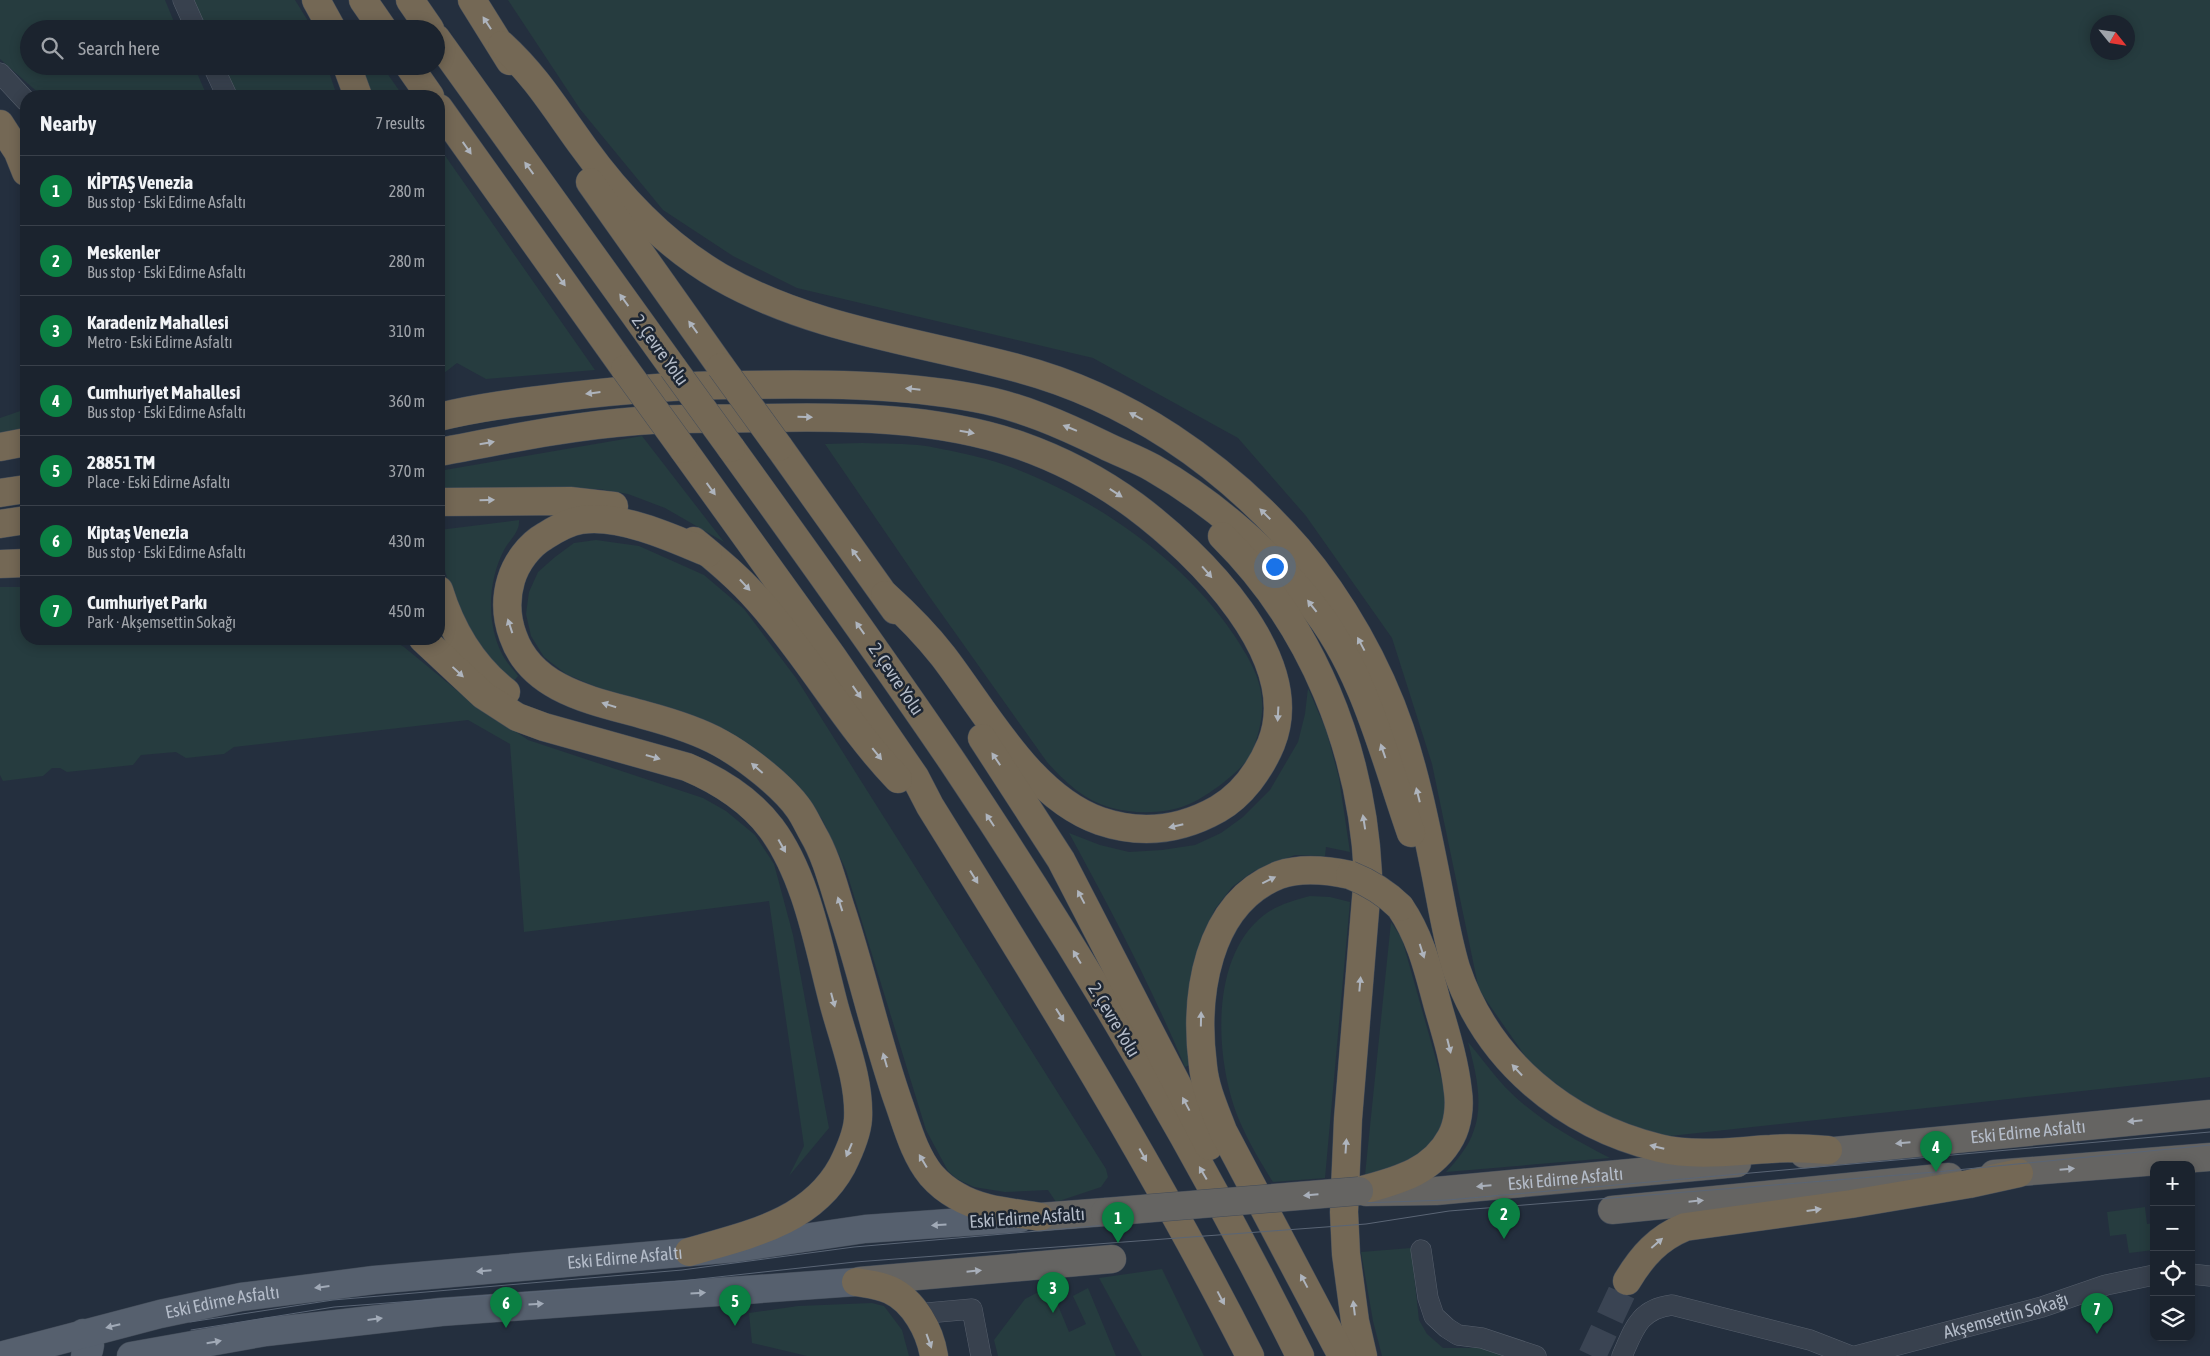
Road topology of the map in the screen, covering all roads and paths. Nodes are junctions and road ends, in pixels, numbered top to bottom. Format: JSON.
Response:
{"nodes":[{"id":1,"x":183,"y":0,"type":"edge"},
{"id":2,"x":316,"y":0,"type":"edge"},
{"id":3,"x":363,"y":0,"type":"edge"},
{"id":4,"x":410,"y":0,"type":"edge"},
{"id":5,"x":472,"y":0,"type":"edge"},
{"id":6,"x":192,"y":20,"type":"edge"},
{"id":7,"x":327,"y":20,"type":"edge"},
{"id":8,"x":377,"y":20,"type":"edge"},
{"id":9,"x":424,"y":20,"type":"edge"},
{"id":10,"x":502,"y":45,"type":"junction"},
{"id":11,"x":445,"y":50,"type":"edge"},
{"id":12,"x":0,"y":73,"type":"edge"},
{"id":13,"x":217,"y":75,"type":"edge"},
{"id":14,"x":350,"y":75,"type":"edge"},
{"id":15,"x":415,"y":75,"type":"edge"},
{"id":16,"x":224,"y":90,"type":"edge"},
{"id":17,"x":356,"y":90,"type":"edge"},
{"id":18,"x":426,"y":90,"type":"edge"},
{"id":19,"x":20,"y":94,"type":"edge"},
{"id":20,"x":445,"y":116,"type":"edge"},
{"id":21,"x":0,"y":124,"type":"edge"},
{"id":22,"x":20,"y":157,"type":"edge"},
{"id":23,"x":445,"y":414,"type":"edge"},
{"id":24,"x":20,"y":443,"type":"edge"},
{"id":25,"x":0,"y":447,"type":"edge"},
{"id":26,"x":1113,"y":450,"type":"junction"},
{"id":27,"x":445,"y":451,"type":"edge"},
{"id":28,"x":20,"y":490,"type":"edge"},
{"id":29,"x":0,"y":493,"type":"edge"},
{"id":30,"x":445,"y":502,"type":"edge"},
{"id":31,"x":20,"y":521,"type":"edge"},
{"id":32,"x":0,"y":524,"type":"edge"},
{"id":33,"x":20,"y":537,"type":"edge"},
{"id":34,"x":0,"y":539,"type":"edge"},
{"id":35,"x":708,"y":553,"type":"junction"},
{"id":36,"x":20,"y":563,"type":"edge"},
{"id":37,"x":0,"y":564,"type":"edge"},
{"id":38,"x":884,"y":595,"type":"junction"},
{"id":39,"x":445,"y":606,"type":"edge"},
{"id":40,"x":429,"y":645,"type":"edge"},
{"id":41,"x":572,"y":735,"type":"junction"},
{"id":42,"x":930,"y":806,"type":"junction"},
{"id":43,"x":1446,"y":929,"type":"junction"},
{"id":44,"x":2210,"y":1112,"type":"edge"},
{"id":45,"x":1828,"y":1150,"type":"junction"},
{"id":46,"x":2210,"y":1157,"type":"edge"},
{"id":47,"x":2019,"y":1173,"type":"junction"},
{"id":48,"x":1359,"y":1191,"type":"junction"},
{"id":49,"x":1612,"y":1210,"type":"dead end"},
{"id":50,"x":1040,"y":1218,"type":"junction"},
{"id":51,"x":1421,"y":1250,"type":"dead end"},
{"id":52,"x":689,"y":1252,"type":"junction"},
{"id":53,"x":1112,"y":1259,"type":"dead end"},
{"id":54,"x":2195,"y":1274,"type":"edge"},
{"id":55,"x":2150,"y":1276,"type":"edge"},
{"id":56,"x":2210,"y":1276,"type":"edge"},
{"id":57,"x":1627,"y":1281,"type":"tunnel mouth"},
{"id":58,"x":856,"y":1282,"type":"junction"},
{"id":59,"x":1276,"y":1308,"type":"junction"},
{"id":60,"x":160,"y":1314,"type":"junction"},
{"id":61,"x":916,"y":1314,"type":"junction"},
{"id":62,"x":84,"y":1344,"type":"edge"},
{"id":63,"x":166,"y":1350,"type":"junction"},
{"id":64,"x":0,"y":1356,"type":"edge"},
{"id":65,"x":131,"y":1356,"type":"edge"},
{"id":66,"x":934,"y":1356,"type":"edge"},
{"id":67,"x":981,"y":1356,"type":"edge"},
{"id":68,"x":1250,"y":1356,"type":"edge"},
{"id":69,"x":1300,"y":1356,"type":"edge"},
{"id":70,"x":1342,"y":1356,"type":"edge"},
{"id":71,"x":1363,"y":1356,"type":"edge"},
{"id":72,"x":1536,"y":1356,"type":"edge"},
{"id":73,"x":1622,"y":1356,"type":"edge"},
{"id":74,"x":1851,"y":1356,"type":"edge"},
{"id":75,"x":1856,"y":1356,"type":"edge"}],
"edges":[{"from":1,"to":6,"type":"street"},
{"from":2,"to":7,"type":"highway"},
{"from":3,"to":8,"type":"highway"},
{"from":4,"to":9,"type":"highway"},
{"from":10,"to":5,"type":"highway","one_way":true},
{"from":38,"to":10,"type":"highway","one_way":true,"bridge":true},
{"from":43,"to":10,"type":"highway","one_way":true},
{"from":59,"to":11,"type":"highway","name":"2. Çevre Yolu","one_way":true,"bridge":true},
{"from":12,"to":19,"type":"street"},
{"from":13,"to":16,"type":"street"},
{"from":14,"to":17,"type":"highway"},
{"from":15,"to":18,"type":"highway"},
{"from":20,"to":42,"type":"highway","one_way":true,"bridge":true},
{"from":21,"to":22,"type":"highway"},
{"from":26,"to":23,"type":"highway","one_way":true},
{"from":24,"to":25,"type":"highway"},
{"from":43,"to":26,"type":"highway","one_way":true},
{"from":71,"to":26,"type":"highway","one_way":true},
{"from":27,"to":38,"type":"highway","one_way":true},
{"from":28,"to":29,"type":"highway"},
{"from":30,"to":35,"type":"highway","one_way":true},
{"from":31,"to":32,"type":"highway"},
{"from":33,"to":34,"type":"highway"},
{"from":35,"to":42,"type":"highway","one_way":true},
{"from":50,"to":35,"type":"highway","one_way":true},
{"from":36,"to":37,"type":"highway"},
{"from":59,"to":38,"type":"highway","one_way":true},
{"from":39,"to":41,"type":"highway"},
{"from":40,"to":41,"type":"highway","one_way":true},
{"from":41,"to":52,"type":"highway","one_way":true},
{"from":42,"to":68,"type":"highway","one_way":true},
{"from":45,"to":43,"type":"highway","one_way":true},
{"from":44,"to":45,"type":"highway","name":"Eski Edirne Asfaltı","one_way":true},
{"from":45,"to":48,"type":"highway","name":"Eski Edirne Asfaltı","one_way":true},
{"from":47,"to":46,"type":"highway","name":"Eski Edirne Asfaltı","one_way":true},
{"from":49,"to":47,"type":"highway","name":"Eski Edirne Asfaltı","one_way":true},
{"from":57,"to":47,"type":"highway","one_way":true},
{"from":48,"to":50,"type":"highway","name":"Eski Edirne Asfaltı","one_way":true,"bridge":true},
{"from":70,"to":48,"type":"highway","one_way":true,"bridge":true},
{"from":50,"to":52,"type":"main road","name":"Eski Edirne Asfaltı","one_way":true},
{"from":51,"to":72,"type":"street"},
{"from":52,"to":60,"type":"main road","name":"Eski Edirne Asfaltı","one_way":true},
{"from":58,"to":53,"type":"highway","name":"Eski Edirne Asfaltı","one_way":true},
{"from":54,"to":56,"type":"street"},
{"from":55,"to":75,"type":"street","name":"Akşemsettin Sokağı"},
{"from":58,"to":61,"type":"highway"},
{"from":63,"to":58,"type":"main road","name":"Eski Edirne Asfaltı","one_way":true},
{"from":59,"to":69,"type":"highway","name":"2. Çevre Yolu"},
{"from":60,"to":62,"type":"main road","name":"Eski Edirne Asfaltı","one_way":true},
{"from":60,"to":63,"type":"main road"},
{"from":61,"to":66,"type":"highway","one_way":true},
{"from":61,"to":67,"type":"street"},
{"from":62,"to":64,"type":"main road","name":"Eski Edirne Asfaltı"},
{"from":63,"to":65,"type":"main road","name":"Eski Edirne Asfaltı"},
{"from":73,"to":74,"type":"street"}]}
